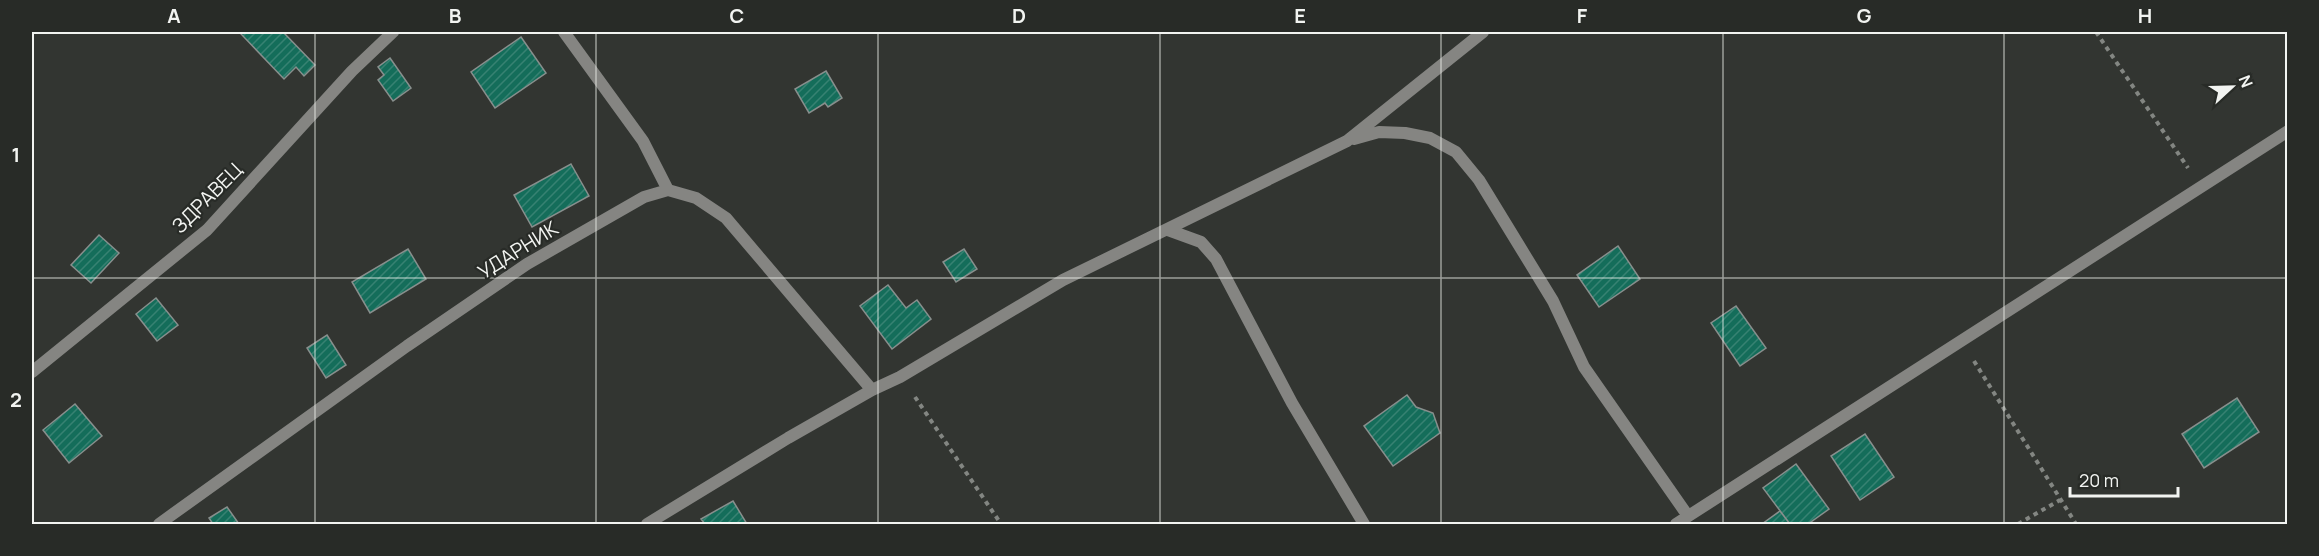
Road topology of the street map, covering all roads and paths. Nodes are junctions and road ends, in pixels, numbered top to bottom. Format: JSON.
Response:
{"nodes":[{"id":1,"x":393,"y":32,"type":"edge"},
{"id":2,"x":564,"y":32,"type":"edge"},
{"id":3,"x":1483,"y":32,"type":"edge"},
{"id":4,"x":2096,"y":32,"type":"edge"},
{"id":5,"x":2288,"y":131,"type":"edge"},
{"id":6,"x":1347,"y":141,"type":"junction"},
{"id":7,"x":2201,"y":188,"type":"junction"},
{"id":8,"x":668,"y":190,"type":"junction"},
{"id":9,"x":1168,"y":230,"type":"junction"},
{"id":10,"x":1962,"y":340,"type":"junction"},
{"id":11,"x":32,"y":372,"type":"edge"},
{"id":12,"x":900,"y":377,"type":"junction"},
{"id":13,"x":872,"y":390,"type":"junction"},
{"id":14,"x":2060,"y":500,"type":"junction"},
{"id":15,"x":1688,"y":516,"type":"junction"},
{"id":16,"x":664,"y":520,"type":"edge"},
{"id":17,"x":159,"y":525,"type":"edge"},
{"id":18,"x":647,"y":525,"type":"edge"},
{"id":19,"x":1001,"y":525,"type":"edge"},
{"id":20,"x":1364,"y":525,"type":"edge"},
{"id":21,"x":1676,"y":525,"type":"edge"},
{"id":22,"x":2018,"y":525,"type":"edge"},
{"id":23,"x":2076,"y":525,"type":"edge"}],
"edges":[{"from":1,"to":11,"type":"street","name":"ЗДРАВЕЦ"},
{"from":2,"to":8,"type":"street"},
{"from":3,"to":6,"type":"street"},
{"from":4,"to":7,"type":"path"},
{"from":5,"to":7,"type":"street"},
{"from":6,"to":9,"type":"street"},
{"from":6,"to":15,"type":"street"},
{"from":7,"to":10,"type":"street"},
{"from":8,"to":13,"type":"street"},
{"from":8,"to":17,"type":"street","name":"УДАРНИК"},
{"from":9,"to":12,"type":"street"},
{"from":9,"to":20,"type":"street"},
{"from":10,"to":14,"type":"path"},
{"from":10,"to":15,"type":"street"},
{"from":12,"to":13,"type":"street"},
{"from":12,"to":19,"type":"path"},
{"from":13,"to":16,"type":"street"},
{"from":14,"to":22,"type":"path"},
{"from":14,"to":23,"type":"path"},
{"from":15,"to":21,"type":"street"},
{"from":16,"to":18,"type":"street"}]}
